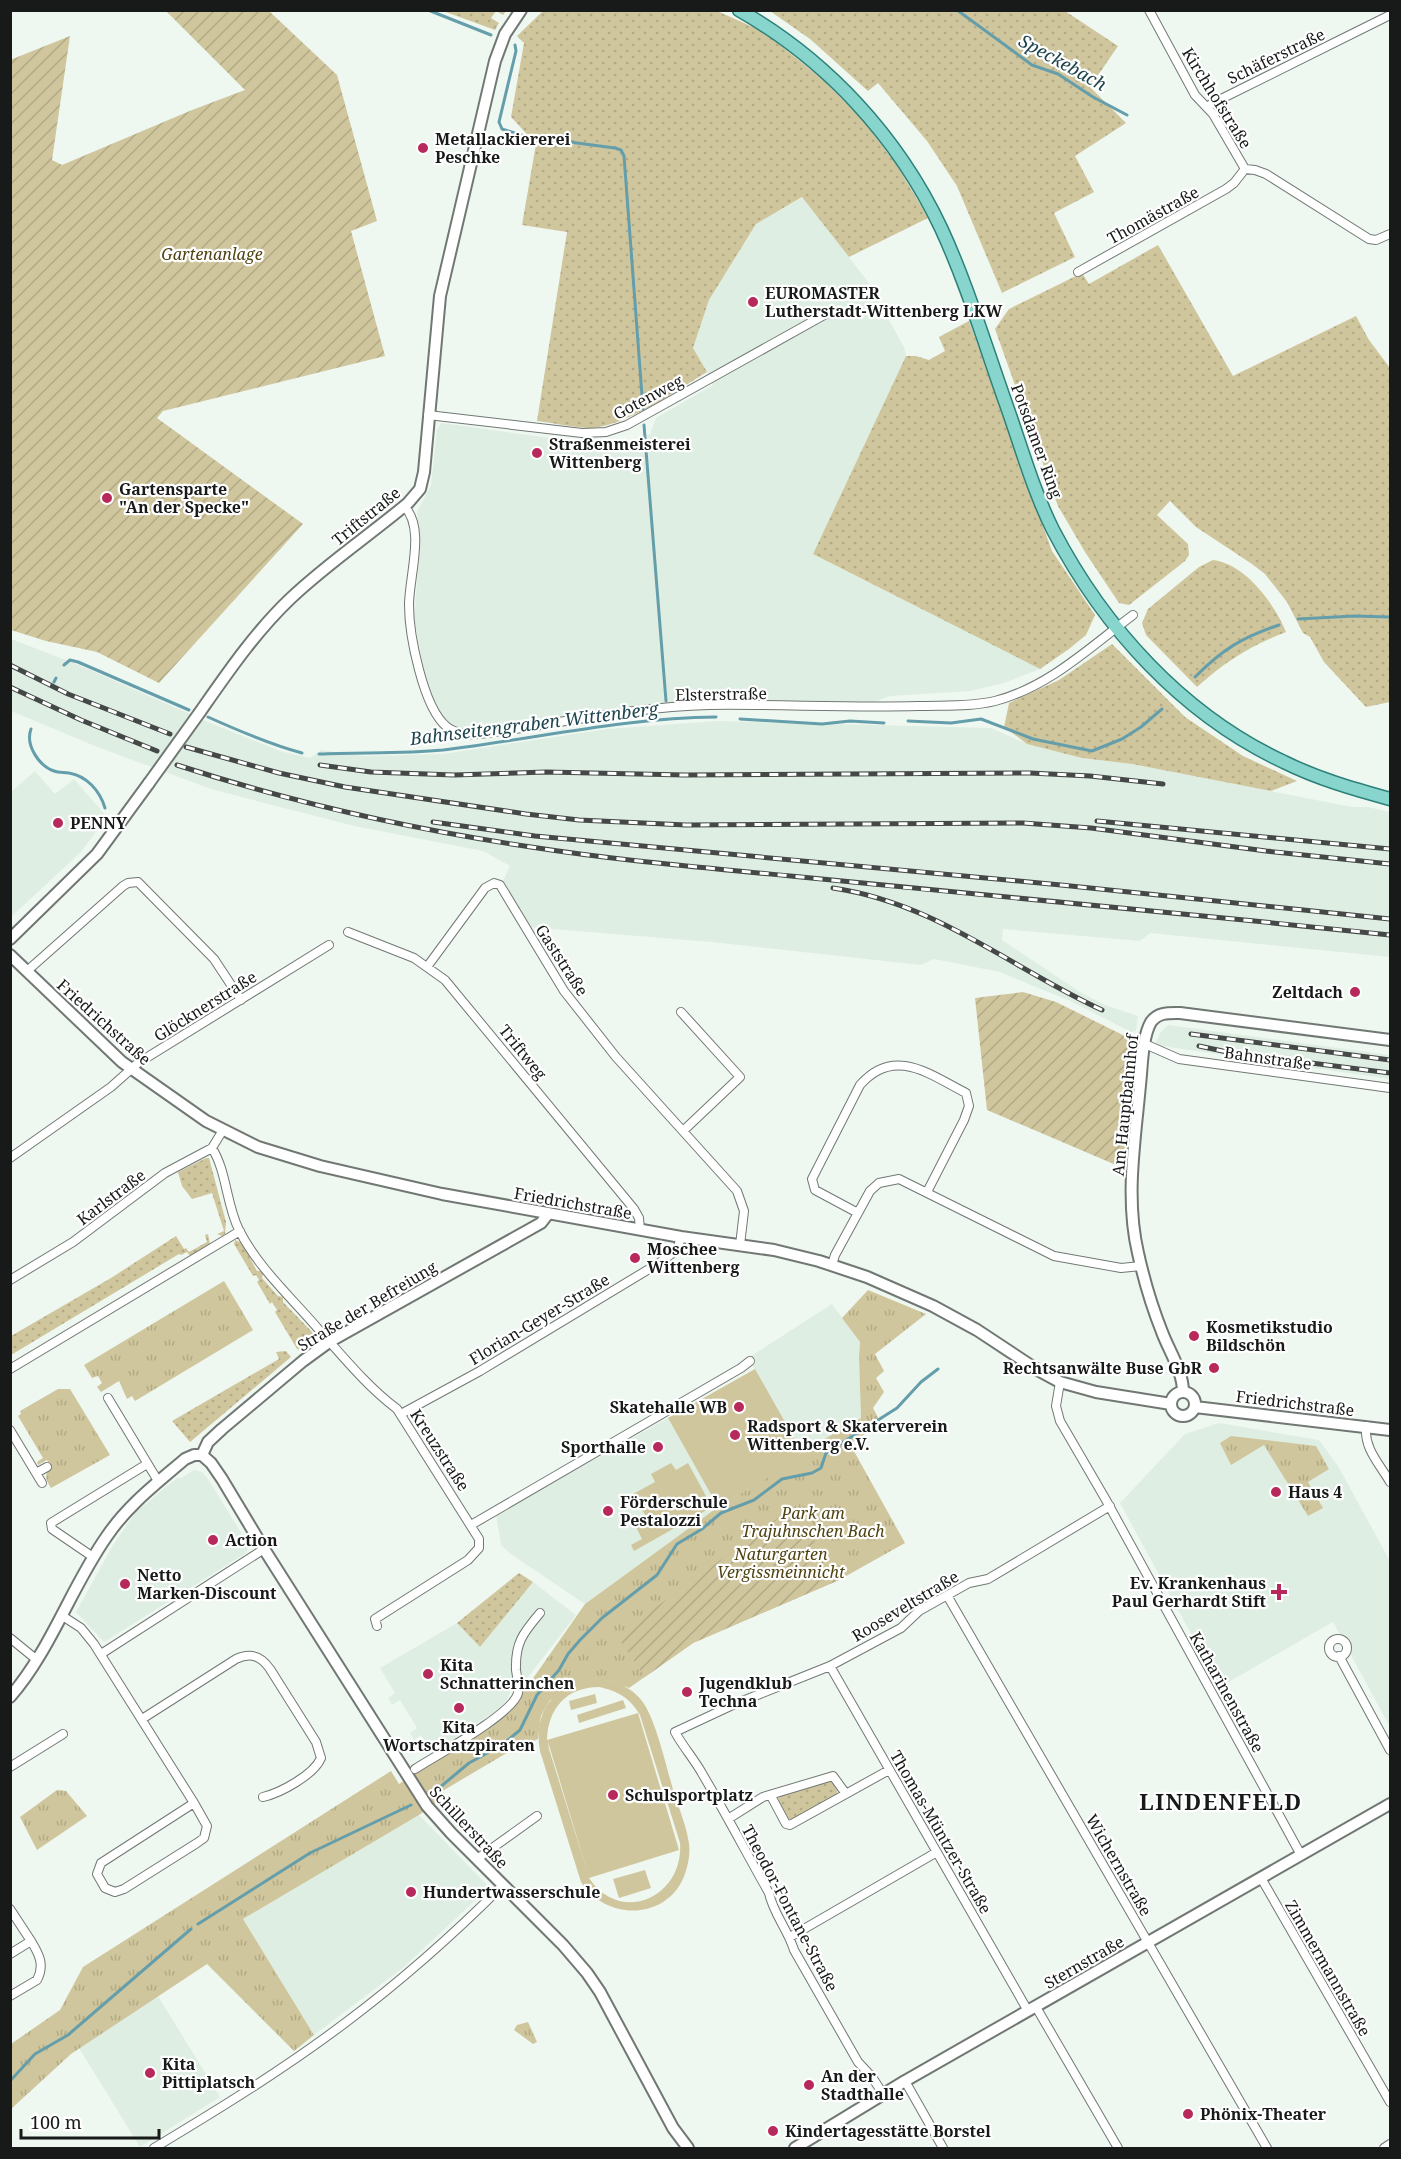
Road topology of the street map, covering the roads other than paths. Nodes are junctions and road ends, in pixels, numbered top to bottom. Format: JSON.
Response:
{"nodes":[{"id":1,"x":521,"y":10,"type":"edge"},
{"id":2,"x":739,"y":10,"type":"edge"},
{"id":3,"x":1149,"y":10,"type":"edge"},
{"id":4,"x":1390,"y":15,"type":"edge"},
{"id":5,"x":1207,"y":107,"type":"junction"},
{"id":6,"x":1245,"y":169,"type":"junction"},
{"id":7,"x":1238,"y":179,"type":"joint"},
{"id":8,"x":1390,"y":234,"type":"edge"},
{"id":9,"x":1078,"y":272,"type":"dead end"},
{"id":10,"x":826,"y":314,"type":"dead end"},
{"id":11,"x":428,"y":416,"type":"junction"},
{"id":12,"x":404,"y":506,"type":"junction"},
{"id":13,"x":1133,"y":615,"type":"dead end"},
{"id":14,"x":1117,"y":627,"type":"junction"},
{"id":15,"x":1390,"y":799,"type":"edge"},
{"id":16,"x":348,"y":932,"type":"dead end"},
{"id":17,"x":10,"y":939,"type":"edge"},
{"id":18,"x":329,"y":945,"type":"dead end"},
{"id":19,"x":10,"y":955,"type":"edge"},
{"id":20,"x":427,"y":967,"type":"junction"},
{"id":21,"x":27,"y":971,"type":"junction"},
{"id":22,"x":241,"y":1000,"type":"junction"},
{"id":23,"x":681,"y":1012,"type":"dead end"},
{"id":24,"x":1390,"y":1040,"type":"edge"},
{"id":25,"x":1145,"y":1044,"type":"junction"},
{"id":26,"x":131,"y":1070,"type":"junction"},
{"id":27,"x":1390,"y":1088,"type":"edge"},
{"id":28,"x":222,"y":1130,"type":"junction"},
{"id":29,"x":683,"y":1131,"type":"junction"},
{"id":30,"x":212,"y":1148,"type":"junction"},
{"id":31,"x":10,"y":1158,"type":"edge"},
{"id":32,"x":927,"y":1192,"type":"junction"},
{"id":33,"x":858,"y":1213,"type":"junction"},
{"id":34,"x":548,"y":1214,"type":"junction"},
{"id":35,"x":640,"y":1230,"type":"junction"},
{"id":36,"x":240,"y":1231,"type":"junction"},
{"id":37,"x":681,"y":1237,"type":"junction"},
{"id":38,"x":740,"y":1245,"type":"junction"},
{"id":39,"x":832,"y":1265,"type":"junction"},
{"id":40,"x":1141,"y":1266,"type":"junction"},
{"id":41,"x":10,"y":1280,"type":"edge"},
{"id":42,"x":329,"y":1342,"type":"junction"},
{"id":43,"x":750,"y":1361,"type":"dead end"},
{"id":44,"x":10,"y":1369,"type":"edge"},
{"id":45,"x":1060,"y":1382,"type":"junction"},
{"id":46,"x":1183,"y":1392,"type":"junction"},
{"id":47,"x":108,"y":1398,"type":"dead end"},
{"id":48,"x":1171,"y":1404,"type":"junction"},
{"id":49,"x":1195,"y":1407,"type":"junction"},
{"id":50,"x":401,"y":1414,"type":"junction"},
{"id":51,"x":1366,"y":1426,"type":"junction"},
{"id":52,"x":10,"y":1430,"type":"edge"},
{"id":53,"x":1390,"y":1430,"type":"edge"},
{"id":54,"x":202,"y":1455,"type":"junction"},
{"id":55,"x":147,"y":1464,"type":"junction"},
{"id":56,"x":47,"y":1467,"type":"dead end"},
{"id":57,"x":36,"y":1473,"type":"junction"},
{"id":58,"x":158,"y":1481,"type":"junction"},
{"id":59,"x":1390,"y":1482,"type":"edge"},
{"id":60,"x":42,"y":1484,"type":"dead end"},
{"id":61,"x":1110,"y":1506,"type":"junction"},
{"id":62,"x":471,"y":1525,"type":"junction"},
{"id":63,"x":264,"y":1550,"type":"junction"},
{"id":64,"x":93,"y":1557,"type":"junction"},
{"id":65,"x":948,"y":1596,"type":"junction"},
{"id":66,"x":540,"y":1613,"type":"dead end"},
{"id":67,"x":61,"y":1615,"type":"junction"},
{"id":68,"x":376,"y":1626,"type":"dead end"},
{"id":69,"x":10,"y":1638,"type":"edge"},
{"id":70,"x":101,"y":1654,"type":"junction"},
{"id":71,"x":1339,"y":1656,"type":"dead end"},
{"id":72,"x":36,"y":1660,"type":"junction"},
{"id":73,"x":830,"y":1666,"type":"junction"},
{"id":74,"x":10,"y":1697,"type":"edge"},
{"id":75,"x":142,"y":1719,"type":"junction"},
{"id":76,"x":675,"y":1732,"type":"joint"},
{"id":77,"x":63,"y":1734,"type":"dead end"},
{"id":78,"x":1390,"y":1750,"type":"edge"},
{"id":79,"x":10,"y":1767,"type":"edge"},
{"id":80,"x":415,"y":1769,"type":"dead end"},
{"id":81,"x":889,"y":1770,"type":"junction"},
{"id":82,"x":846,"y":1794,"type":"junction"},
{"id":83,"x":771,"y":1796,"type":"junction"},
{"id":84,"x":263,"y":1797,"type":"dead end"},
{"id":85,"x":194,"y":1803,"type":"junction"},
{"id":86,"x":1390,"y":1804,"type":"edge"},
{"id":87,"x":537,"y":1816,"type":"dead end"},
{"id":88,"x":728,"y":1819,"type":"junction"},
{"id":89,"x":937,"y":1852,"type":"junction"},
{"id":90,"x":1301,"y":1855,"type":"junction"},
{"id":91,"x":477,"y":1859,"type":"junction"},
{"id":92,"x":1261,"y":1878,"type":"junction"},
{"id":93,"x":503,"y":1885,"type":"junction"},
{"id":94,"x":10,"y":1909,"type":"edge"},
{"id":95,"x":790,"y":1936,"type":"junction"},
{"id":96,"x":31,"y":1941,"type":"junction"},
{"id":97,"x":1148,"y":1943,"type":"junction"},
{"id":98,"x":10,"y":1954,"type":"edge"},
{"id":99,"x":10,"y":1996,"type":"edge"},
{"id":100,"x":1032,"y":2009,"type":"junction"},
{"id":101,"x":905,"y":2081,"type":"junction"},
{"id":102,"x":883,"y":2094,"type":"junction"},
{"id":103,"x":1390,"y":2102,"type":"edge"},
{"id":104,"x":1390,"y":2144,"type":"edge"},
{"id":105,"x":154,"y":2148,"type":"edge"},
{"id":106,"x":688,"y":2148,"type":"edge"},
{"id":107,"x":795,"y":2148,"type":"edge"},
{"id":108,"x":943,"y":2148,"type":"edge"},
{"id":109,"x":1118,"y":2148,"type":"edge"},
{"id":110,"x":1267,"y":2148,"type":"edge"},
{"id":111,"x":1384,"y":2148,"type":"edge"}],
"edges":[{"from":1,"to":11,"type":"street","name":"Triftstraße"},
{"from":2,"to":14,"type":"main road","name":"Potsdamer Ring"},
{"from":3,"to":5,"type":"street","name":"Kirchhofstraße"},
{"from":4,"to":5,"type":"street","name":"Schäferstraße"},
{"from":5,"to":6,"type":"street","name":"Kirchhofstraße"},
{"from":6,"to":7,"type":"street","name":"Kirchhofstraße"},
{"from":6,"to":8,"type":"street","name":"Kirchhofstraße"},
{"from":7,"to":9,"type":"street","name":"Thomästraße"},
{"from":10,"to":11,"type":"street","name":"Gotenweg"},
{"from":11,"to":12,"type":"street","name":"Triftstraße"},
{"from":12,"to":14,"type":"street","name":"Elsterstraße"},
{"from":12,"to":17,"type":"street","name":"Triftstraße","bridge":true},
{"from":13,"to":14,"type":"street","name":"Elsterstraße"},
{"from":14,"to":15,"type":"main road","name":"Potsdamer Ring"},
{"from":16,"to":20,"type":"street","name":"Triftweg"},
{"from":18,"to":22,"type":"street","name":"Glöcknerstraße"},
{"from":19,"to":21,"type":"street","name":"Friedrichstraße"},
{"from":20,"to":29,"type":"street","name":"Gaststraße"},
{"from":20,"to":35,"type":"street","name":"Triftweg"},
{"from":21,"to":22,"type":"street"},
{"from":21,"to":26,"type":"street","name":"Friedrichstraße"},
{"from":22,"to":26,"type":"street","name":"Glöcknerstraße"},
{"from":23,"to":29,"type":"street"},
{"from":24,"to":25,"type":"street","name":"Am Hauptbahnhof"},
{"from":25,"to":27,"type":"street","name":"Bahnstraße"},
{"from":25,"to":40,"type":"street","name":"Am Hauptbahnhof"},
{"from":26,"to":28,"type":"street","name":"Friedrichstraße"},
{"from":26,"to":31,"type":"street","name":"Glöcknerstraße"},
{"from":28,"to":30,"type":"street"},
{"from":28,"to":34,"type":"street","name":"Friedrichstraße"},
{"from":29,"to":38,"type":"street","name":"Gaststraße"},
{"from":30,"to":36,"type":"street","name":"Kreuzstraße"},
{"from":30,"to":41,"type":"street","name":"Karlstraße"},
{"from":32,"to":33,"type":"street"},
{"from":32,"to":33,"type":"street"},
{"from":32,"to":40,"type":"street"},
{"from":33,"to":39,"type":"street"},
{"from":34,"to":35,"type":"street","name":"Friedrichstraße"},
{"from":34,"to":42,"type":"street","name":"Straße der Befreiung"},
{"from":35,"to":37,"type":"street","name":"Friedrichstraße"},
{"from":36,"to":42,"type":"street","name":"Kreuzstraße"},
{"from":36,"to":44,"type":"street"},
{"from":37,"to":38,"type":"street","name":"Friedrichstraße"},
{"from":37,"to":50,"type":"street","name":"Florian-Geyer-Straße"},
{"from":38,"to":39,"type":"street","name":"Friedrichstraße"},
{"from":39,"to":45,"type":"street","name":"Friedrichstraße"},
{"from":40,"to":46,"type":"street","name":"Am Hauptbahnhof"},
{"from":42,"to":50,"type":"street","name":"Kreuzstraße"},
{"from":42,"to":54,"type":"street","name":"Straße der Befreiung"},
{"from":43,"to":62,"type":"street"},
{"from":45,"to":48,"type":"street","name":"Friedrichstraße"},
{"from":45,"to":61,"type":"street","name":"Katharinenstraße"},
{"from":46,"to":48,"type":"street"},
{"from":46,"to":49,"type":"street"},
{"from":47,"to":55,"type":"street"},
{"from":48,"to":49,"type":"street","name":"Friedrichstraße"},
{"from":49,"to":51,"type":"street","name":"Friedrichstraße"},
{"from":50,"to":62,"type":"street","name":"Kreuzstraße"},
{"from":51,"to":53,"type":"street","name":"Friedrichstraße"},
{"from":51,"to":59,"type":"street"},
{"from":52,"to":57,"type":"street"},
{"from":54,"to":58,"type":"street","name":"Straße der Befreiung"},
{"from":54,"to":63,"type":"street","name":"Schillerstraße"},
{"from":55,"to":58,"type":"street"},
{"from":55,"to":64,"type":"street"},
{"from":56,"to":57,"type":"street"},
{"from":57,"to":60,"type":"street"},
{"from":58,"to":64,"type":"street","name":"Straße der Befreiung"},
{"from":61,"to":65,"type":"street","name":"Rooseveltstraße"},
{"from":61,"to":90,"type":"street","name":"Katharinenstraße"},
{"from":62,"to":68,"type":"street","name":"Kreuzstraße"},
{"from":63,"to":70,"type":"street"},
{"from":63,"to":91,"type":"street","name":"Schillerstraße"},
{"from":64,"to":67,"type":"street","name":"Straße der Befreiung"},
{"from":65,"to":73,"type":"street","name":"Rooseveltstraße"},
{"from":65,"to":97,"type":"street","name":"Wichernstraße"},
{"from":66,"to":80,"type":"street"},
{"from":67,"to":70,"type":"street"},
{"from":67,"to":72,"type":"street","name":"Straße der Befreiung"},
{"from":69,"to":72,"type":"street"},
{"from":70,"to":75,"type":"street"},
{"from":71,"to":78,"type":"street"},
{"from":72,"to":74,"type":"street","name":"Straße der Befreiung"},
{"from":73,"to":76,"type":"street","name":"Rooseveltstraße"},
{"from":73,"to":81,"type":"street","name":"Thomas-Müntzer-Straße"},
{"from":75,"to":84,"type":"street"},
{"from":75,"to":85,"type":"street"},
{"from":76,"to":88,"type":"street","name":"Theodor-Fontane-Straße"},
{"from":77,"to":79,"type":"street"},
{"from":81,"to":82,"type":"street"},
{"from":81,"to":89,"type":"street","name":"Thomas-Müntzer-Straße"},
{"from":82,"to":83,"type":"street"},
{"from":82,"to":83,"type":"street"},
{"from":83,"to":88,"type":"street"},
{"from":85,"to":85,"type":"street"},
{"from":86,"to":90,"type":"street","name":"Sternstraße"},
{"from":87,"to":91,"type":"street"},
{"from":88,"to":95,"type":"street","name":"Theodor-Fontane-Straße"},
{"from":89,"to":95,"type":"street"},
{"from":89,"to":100,"type":"street","name":"Thomas-Müntzer-Straße"},
{"from":90,"to":92,"type":"street","name":"Sternstraße"},
{"from":91,"to":93,"type":"street","name":"Schillerstraße"},
{"from":92,"to":97,"type":"street","name":"Sternstraße"},
{"from":92,"to":103,"type":"street","name":"Zimmermannstraße"},
{"from":93,"to":105,"type":"street"},
{"from":93,"to":106,"type":"street","name":"Schillerstraße"},
{"from":94,"to":96,"type":"street"},
{"from":95,"to":102,"type":"street","name":"Theodor-Fontane-Straße"},
{"from":96,"to":98,"type":"street"},
{"from":96,"to":99,"type":"street"},
{"from":97,"to":100,"type":"street","name":"Sternstraße"},
{"from":97,"to":110,"type":"street","name":"Wichernstraße"},
{"from":100,"to":101,"type":"street","name":"Sternstraße"},
{"from":100,"to":109,"type":"street","name":"Thomas-Müntzer-Straße"},
{"from":101,"to":102,"type":"street","name":"Sternstraße"},
{"from":101,"to":108,"type":"street"},
{"from":102,"to":107,"type":"street","name":"Sternstraße"},
{"from":104,"to":111,"type":"street"}]}
